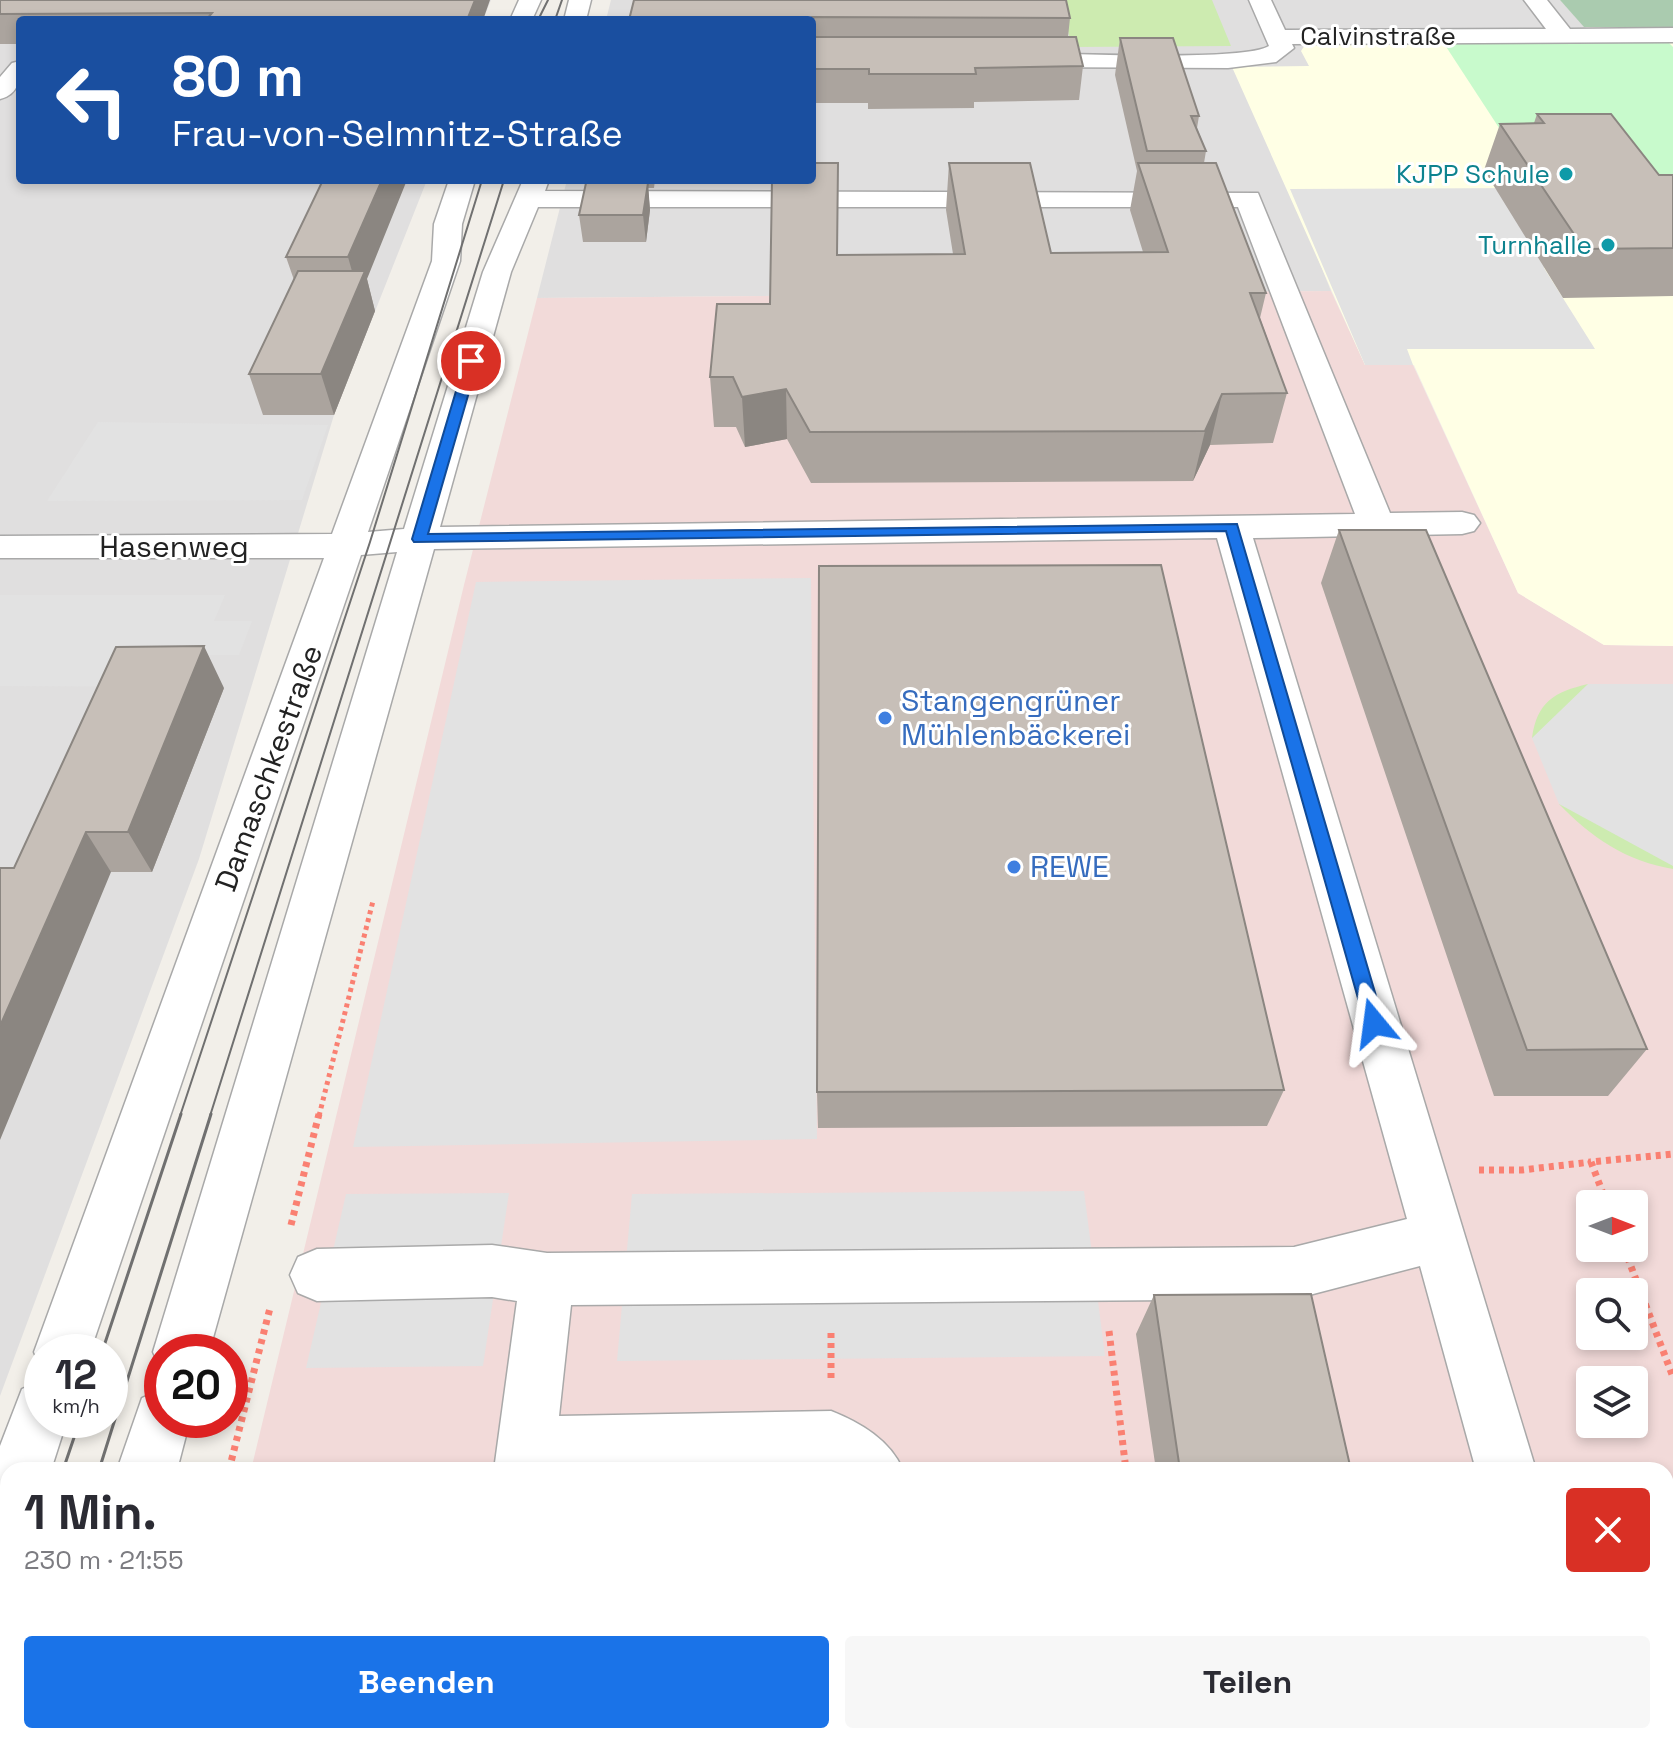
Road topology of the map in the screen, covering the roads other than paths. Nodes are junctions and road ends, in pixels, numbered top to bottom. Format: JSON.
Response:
{"nodes":[{"id":1,"x":1260,"y":0,"type":"edge"},
{"id":2,"x":1535,"y":0,"type":"edge"},
{"id":3,"x":1563,"y":35,"type":"junction"},
{"id":4,"x":1673,"y":35,"type":"edge"},
{"id":5,"x":1278,"y":37,"type":"junction"},
{"id":6,"x":997,"y":60,"type":"edge"},
{"id":7,"x":16,"y":73,"type":"edge"},
{"id":8,"x":0,"y":92,"type":"edge"},
{"id":9,"x":461,"y":184,"type":"edge"},
{"id":10,"x":534,"y":190,"type":"edge"},
{"id":11,"x":1462,"y":523,"type":"dead end"},
{"id":12,"x":1377,"y":525,"type":"junction"},
{"id":13,"x":1232,"y":527,"type":"junction"},
{"id":14,"x":419,"y":539,"type":"junction"},
{"id":15,"x":348,"y":544,"type":"junction"},
{"id":16,"x":0,"y":547,"type":"edge"},
{"id":17,"x":1437,"y":1237,"type":"junction"},
{"id":18,"x":317,"y":1275,"type":"dead end"},
{"id":19,"x":547,"y":1279,"type":"junction"},
{"id":20,"x":68,"y":1334,"type":"edge"},
{"id":21,"x":186,"y":1334,"type":"edge"},
{"id":22,"x":32,"y":1438,"type":"edge"},
{"id":23,"x":156,"y":1438,"type":"edge"},
{"id":24,"x":852,"y":1455,"type":"edge"},
{"id":25,"x":526,"y":1458,"type":"edge"},
{"id":26,"x":24,"y":1462,"type":"edge"},
{"id":27,"x":149,"y":1462,"type":"edge"},
{"id":28,"x":1504,"y":1462,"type":"edge"}],
"edges":[{"from":1,"to":5,"type":"street"},
{"from":2,"to":3,"type":"street"},
{"from":3,"to":4,"type":"street","name":"Calvinstraße"},
{"from":3,"to":5,"type":"street","name":"Calvinstraße"},
{"from":5,"to":6,"type":"street","name":"Calvinstraße"},
{"from":7,"to":8,"type":"street"},
{"from":9,"to":15,"type":"street","name":"Damaschkestraße"},
{"from":10,"to":12,"type":"street"},
{"from":10,"to":14,"type":"street"},
{"from":11,"to":12,"type":"street","name":"Hasenweg"},
{"from":12,"to":13,"type":"street","name":"Hasenweg"},
{"from":13,"to":14,"type":"street","name":"Hasenweg"},
{"from":13,"to":17,"type":"street"},
{"from":14,"to":15,"type":"street","name":"Hasenweg"},
{"from":14,"to":21,"type":"street"},
{"from":15,"to":16,"type":"street","name":"Hasenweg"},
{"from":15,"to":20,"type":"street","name":"Damaschkestraße"},
{"from":17,"to":19,"type":"street"},
{"from":17,"to":28,"type":"street"},
{"from":18,"to":19,"type":"street"},
{"from":19,"to":25,"type":"street"},
{"from":22,"to":26,"type":"street"},
{"from":23,"to":27,"type":"street"},
{"from":24,"to":25,"type":"street"}]}
